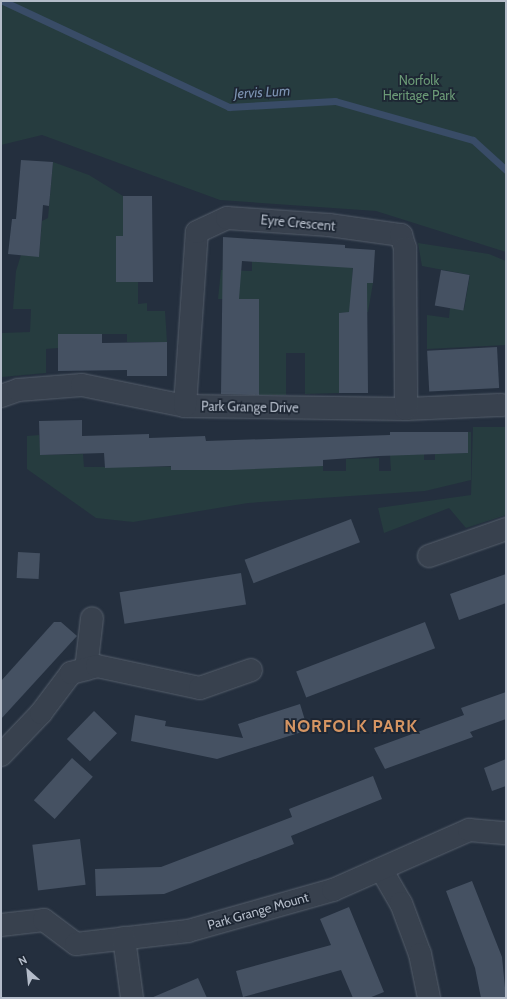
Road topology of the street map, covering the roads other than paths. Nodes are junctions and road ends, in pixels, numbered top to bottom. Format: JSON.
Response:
{"nodes":[{"id":1,"x":1,"y":396,"type":"edge"},
{"id":2,"x":502,"y":405,"type":"dead end"},
{"id":3,"x":185,"y":406,"type":"junction"},
{"id":4,"x":406,"y":409,"type":"junction"},
{"id":5,"x":506,"y":529,"type":"edge"},
{"id":6,"x":429,"y":556,"type":"dead end"},
{"id":7,"x":92,"y":618,"type":"dead end"},
{"id":8,"x":86,"y":669,"type":"junction"},
{"id":9,"x":251,"y":670,"type":"dead end"},
{"id":10,"x":1,"y":755,"type":"edge"},
{"id":11,"x":506,"y":833,"type":"edge"},
{"id":12,"x":381,"y":869,"type":"junction"},
{"id":13,"x":2,"y":920,"type":"edge"},
{"id":14,"x":124,"y":938,"type":"junction"},
{"id":15,"x":132,"y":998,"type":"edge"},
{"id":16,"x":429,"y":998,"type":"edge"}],
"edges":[{"from":1,"to":3,"type":"street","name":"Park Grange Drive"},
{"from":2,"to":4,"type":"street","name":"Park Grange Drive"},
{"from":3,"to":4,"type":"street","name":"Park Grange Drive"},
{"from":3,"to":4,"type":"street","name":"Eyre Crescent"},
{"from":5,"to":6,"type":"street"},
{"from":7,"to":8,"type":"street"},
{"from":8,"to":9,"type":"street"},
{"from":8,"to":10,"type":"street"},
{"from":11,"to":12,"type":"street","name":"Park Grange Mount"},
{"from":12,"to":14,"type":"street","name":"Park Grange Mount"},
{"from":12,"to":16,"type":"street"},
{"from":13,"to":14,"type":"street","name":"Park Grange Mount"},
{"from":14,"to":15,"type":"street"}]}
